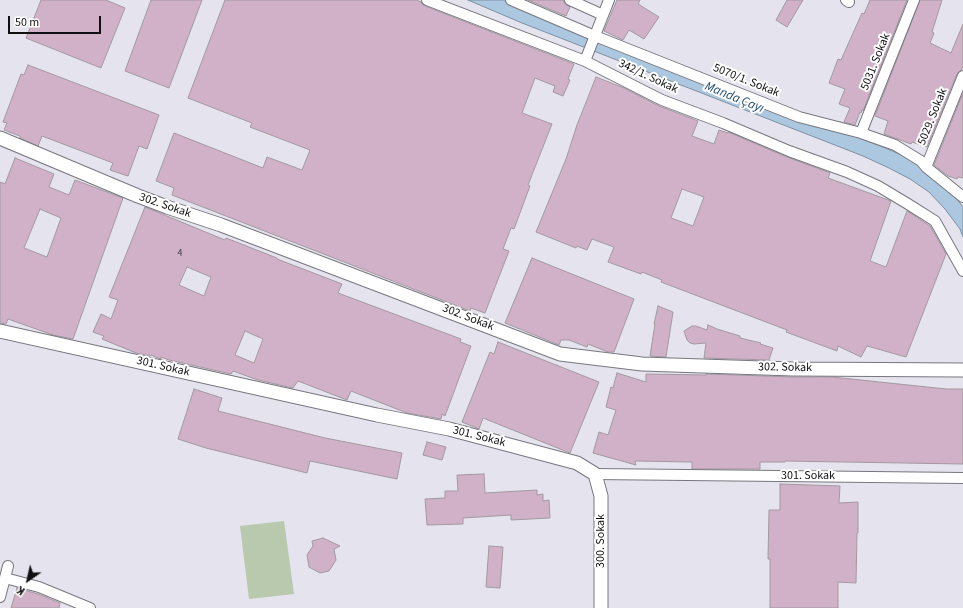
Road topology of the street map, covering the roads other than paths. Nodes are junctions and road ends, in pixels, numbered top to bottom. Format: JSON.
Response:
{"nodes":[{"id":1,"x":427,"y":0,"type":"edge"},
{"id":2,"x":511,"y":0,"type":"edge"},
{"id":3,"x":570,"y":0,"type":"edge"},
{"id":4,"x":609,"y":0,"type":"edge"},
{"id":5,"x":914,"y":0,"type":"edge"},
{"id":6,"x":603,"y":15,"type":"junction"},
{"id":7,"x":595,"y":37,"type":"junction"},
{"id":8,"x":585,"y":61,"type":"junction"},
{"id":9,"x":963,"y":76,"type":"edge"},
{"id":10,"x":861,"y":133,"type":"junction"},
{"id":11,"x":0,"y":138,"type":"edge"},
{"id":12,"x":926,"y":167,"type":"junction"},
{"id":13,"x":963,"y":197,"type":"edge"},
{"id":14,"x":963,"y":271,"type":"edge"},
{"id":15,"x":0,"y":331,"type":"edge"},
{"id":16,"x":963,"y":370,"type":"edge"},
{"id":17,"x":595,"y":474,"type":"junction"},
{"id":18,"x":963,"y":478,"type":"edge"},
{"id":19,"x":8,"y":566,"type":"dead end"},
{"id":20,"x":5,"y":578,"type":"junction"},
{"id":21,"x":0,"y":597,"type":"edge"},
{"id":22,"x":90,"y":608,"type":"edge"},
{"id":23,"x":601,"y":608,"type":"edge"}],
"edges":[{"from":1,"to":8,"type":"street","name":"342/1. Sokak"},
{"from":2,"to":7,"type":"street","name":"5070/1. Sokak"},
{"from":3,"to":6,"type":"street"},
{"from":4,"to":6,"type":"street"},
{"from":5,"to":10,"type":"street","name":"5031. Sokak"},
{"from":6,"to":7,"type":"street"},
{"from":7,"to":8,"type":"street"},
{"from":7,"to":10,"type":"street","name":"5070/1. Sokak"},
{"from":8,"to":14,"type":"street","name":"342/1. Sokak"},
{"from":9,"to":12,"type":"street","name":"5029. Sokak"},
{"from":10,"to":12,"type":"street","name":"5070/1. Sokak"},
{"from":11,"to":16,"type":"street","name":"302. Sokak"},
{"from":12,"to":13,"type":"street","name":"5070/1. Sokak"},
{"from":15,"to":17,"type":"street","name":"301. Sokak"},
{"from":17,"to":18,"type":"street","name":"301. Sokak"},
{"from":17,"to":23,"type":"street","name":"300. Sokak"},
{"from":19,"to":20,"type":"street"},
{"from":20,"to":21,"type":"street"},
{"from":20,"to":22,"type":"street"}]}
